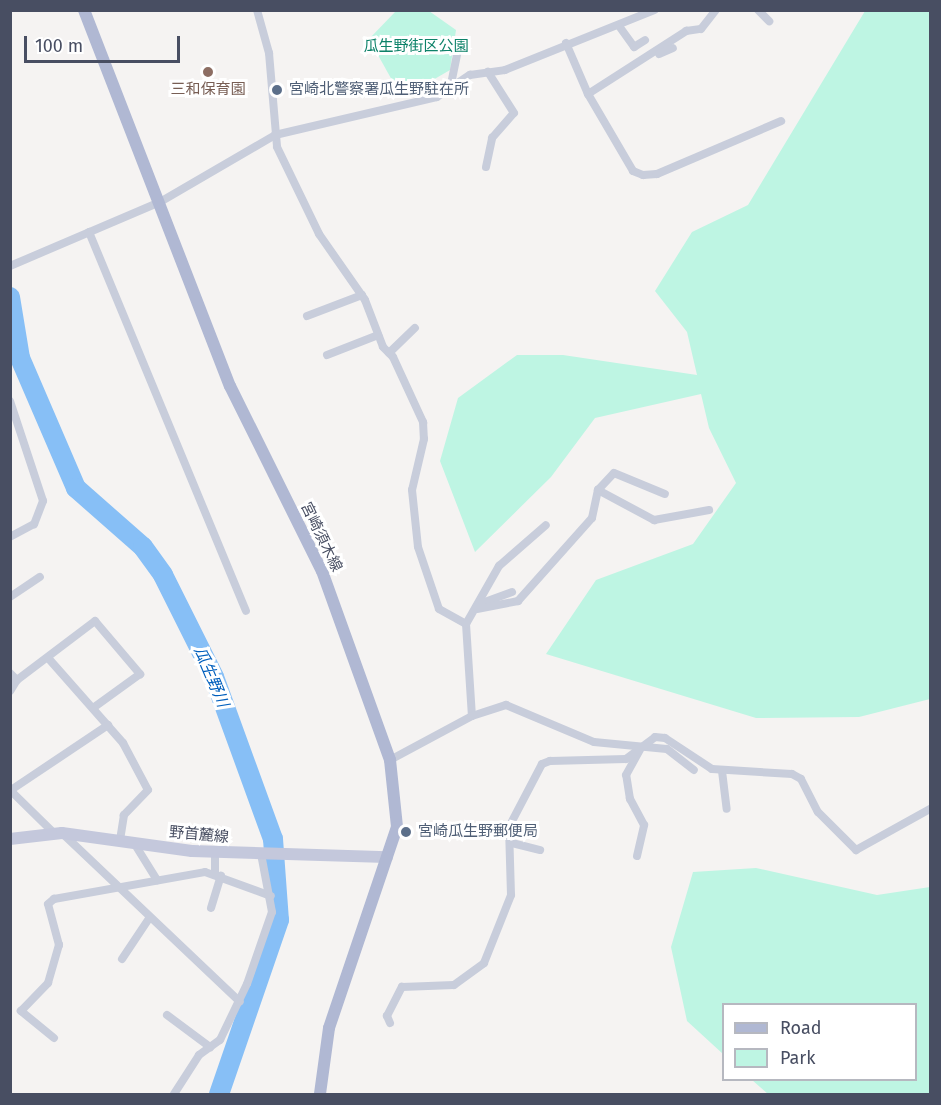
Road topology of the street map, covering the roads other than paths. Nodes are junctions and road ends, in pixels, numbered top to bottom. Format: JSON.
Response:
{"nodes":[{"id":1,"x":84,"y":10,"type":"edge"},
{"id":2,"x":654,"y":10,"type":"edge"},
{"id":3,"x":716,"y":10,"type":"edge"},
{"id":4,"x":758,"y":10,"type":"edge"},
{"id":5,"x":256,"y":11,"type":"edge"},
{"id":6,"x":769,"y":21,"type":"dead end"},
{"id":7,"x":619,"y":26,"type":"junction"},
{"id":8,"x":645,"y":40,"type":"dead end"},
{"id":9,"x":566,"y":43,"type":"junction"},
{"id":10,"x":459,"y":45,"type":"dead end"},
{"id":11,"x":673,"y":48,"type":"dead end"},
{"id":12,"x":639,"y":63,"type":"junction"},
{"id":13,"x":488,"y":72,"type":"junction"},
{"id":14,"x":450,"y":89,"type":"junction"},
{"id":15,"x":588,"y":94,"type":"junction"},
{"id":16,"x":781,"y":121,"type":"dead end"},
{"id":17,"x":275,"y":135,"type":"junction"},
{"id":18,"x":486,"y":167,"type":"dead end"},
{"id":19,"x":160,"y":202,"type":"junction"},
{"id":20,"x":89,"y":232,"type":"junction"},
{"id":21,"x":10,"y":266,"type":"edge"},
{"id":22,"x":362,"y":295,"type":"junction"},
{"id":23,"x":307,"y":316,"type":"dead end"},
{"id":24,"x":415,"y":328,"type":"dead end"},
{"id":25,"x":378,"y":334,"type":"junction"},
{"id":26,"x":389,"y":353,"type":"junction"},
{"id":27,"x":327,"y":355,"type":"dead end"},
{"id":28,"x":10,"y":401,"type":"edge"},
{"id":29,"x":598,"y":490,"type":"junction"},
{"id":30,"x":664,"y":494,"type":"dead end"},
{"id":31,"x":709,"y":510,"type":"dead end"},
{"id":32,"x":546,"y":525,"type":"dead end"},
{"id":33,"x":10,"y":537,"type":"edge"},
{"id":34,"x":40,"y":578,"type":"dead end"},
{"id":35,"x":512,"y":592,"type":"dead end"},
{"id":36,"x":10,"y":597,"type":"edge"},
{"id":37,"x":479,"y":606,"type":"junction"},
{"id":38,"x":246,"y":611,"type":"dead end"},
{"id":39,"x":466,"y":624,"type":"junction"},
{"id":40,"x":49,"y":659,"type":"junction"},
{"id":41,"x":14,"y":677,"type":"edge"},
{"id":42,"x":10,"y":691,"type":"edge"},
{"id":43,"x":93,"y":708,"type":"junction"},
{"id":44,"x":472,"y":716,"type":"junction"},
{"id":45,"x":108,"y":725,"type":"junction"},
{"id":46,"x":640,"y":750,"type":"junction"},
{"id":47,"x":390,"y":760,"type":"junction"},
{"id":48,"x":694,"y":770,"type":"dead end"},
{"id":49,"x":722,"y":771,"type":"junction"},
{"id":50,"x":11,"y":790,"type":"edge"},
{"id":51,"x":727,"y":809,"type":"dead end"},
{"id":52,"x":930,"y":809,"type":"edge"},
{"id":53,"x":59,"y":834,"type":"junction"},
{"id":54,"x":10,"y":839,"type":"edge"},
{"id":55,"x":120,"y":841,"type":"junction"},
{"id":56,"x":134,"y":843,"type":"junction"},
{"id":57,"x":512,"y":843,"type":"junction"},
{"id":58,"x":540,"y":850,"type":"dead end"},
{"id":59,"x":215,"y":852,"type":"junction"},
{"id":60,"x":264,"y":855,"type":"junction"},
{"id":61,"x":636,"y":856,"type":"dead end"},
{"id":62,"x":387,"y":857,"type":"junction"},
{"id":63,"x":218,"y":875,"type":"junction"},
{"id":64,"x":157,"y":880,"type":"junction"},
{"id":65,"x":121,"y":890,"type":"junction"},
{"id":66,"x":271,"y":896,"type":"junction"},
{"id":67,"x":211,"y":908,"type":"dead end"},
{"id":68,"x":150,"y":917,"type":"junction"},
{"id":69,"x":122,"y":959,"type":"dead end"},
{"id":70,"x":240,"y":1002,"type":"junction"},
{"id":71,"x":167,"y":1015,"type":"dead end"},
{"id":72,"x":390,"y":1023,"type":"dead end"},
{"id":73,"x":54,"y":1038,"type":"dead end"},
{"id":74,"x":210,"y":1047,"type":"junction"},
{"id":75,"x":174,"y":1095,"type":"edge"},
{"id":76,"x":320,"y":1095,"type":"edge"}],
"edges":[{"from":1,"to":19,"type":"main road","name":"宮崎須木線"},
{"from":2,"to":7,"type":"street"},
{"from":3,"to":12,"type":"street"},
{"from":4,"to":6,"type":"street"},
{"from":5,"to":17,"type":"street"},
{"from":7,"to":8,"type":"street"},
{"from":7,"to":9,"type":"street"},
{"from":9,"to":13,"type":"street"},
{"from":9,"to":15,"type":"street"},
{"from":10,"to":14,"type":"street"},
{"from":11,"to":12,"type":"street"},
{"from":12,"to":15,"type":"street"},
{"from":13,"to":14,"type":"street"},
{"from":13,"to":18,"type":"street"},
{"from":14,"to":17,"type":"street"},
{"from":15,"to":16,"type":"street"},
{"from":17,"to":19,"type":"street"},
{"from":17,"to":22,"type":"street"},
{"from":19,"to":20,"type":"street"},
{"from":19,"to":47,"type":"main road","name":"宮崎須木線"},
{"from":20,"to":21,"type":"street"},
{"from":20,"to":38,"type":"street"},
{"from":22,"to":23,"type":"street"},
{"from":22,"to":25,"type":"street"},
{"from":24,"to":26,"type":"street"},
{"from":25,"to":26,"type":"street"},
{"from":25,"to":27,"type":"street"},
{"from":26,"to":39,"type":"street"},
{"from":28,"to":33,"type":"street"},
{"from":29,"to":30,"type":"street"},
{"from":29,"to":31,"type":"street"},
{"from":29,"to":37,"type":"street"},
{"from":32,"to":37,"type":"street"},
{"from":34,"to":36,"type":"street"},
{"from":35,"to":37,"type":"street"},
{"from":37,"to":39,"type":"street"},
{"from":39,"to":44,"type":"street"},
{"from":40,"to":41,"type":"street"},
{"from":40,"to":43,"type":"street"},
{"from":40,"to":43,"type":"street"},
{"from":41,"to":42,"type":"street"},
{"from":43,"to":45,"type":"street"},
{"from":44,"to":46,"type":"street"},
{"from":44,"to":47,"type":"street"},
{"from":45,"to":50,"type":"street"},
{"from":45,"to":55,"type":"street"},
{"from":46,"to":48,"type":"street"},
{"from":46,"to":49,"type":"street"},
{"from":46,"to":57,"type":"street"},
{"from":46,"to":61,"type":"street"},
{"from":47,"to":62,"type":"main road","name":"宮崎須木線"},
{"from":49,"to":51,"type":"street"},
{"from":49,"to":52,"type":"street"},
{"from":50,"to":53,"type":"street"},
{"from":53,"to":54,"type":"main road","name":"野首麓線"},
{"from":53,"to":55,"type":"main road","name":"野首麓線"},
{"from":53,"to":65,"type":"street"},
{"from":55,"to":56,"type":"main road","name":"野首麓線"},
{"from":56,"to":59,"type":"main road","name":"野首麓線"},
{"from":56,"to":64,"type":"street"},
{"from":57,"to":58,"type":"street"},
{"from":57,"to":72,"type":"street"},
{"from":59,"to":60,"type":"main road","name":"野首麓線"},
{"from":59,"to":63,"type":"street"},
{"from":60,"to":62,"type":"main road","name":"野首麓線"},
{"from":60,"to":66,"type":"street"},
{"from":62,"to":76,"type":"main road","name":"宮崎須木線"},
{"from":63,"to":64,"type":"street"},
{"from":63,"to":66,"type":"street"},
{"from":63,"to":67,"type":"street"},
{"from":64,"to":65,"type":"street"},
{"from":65,"to":68,"type":"street"},
{"from":65,"to":73,"type":"street"},
{"from":66,"to":70,"type":"street"},
{"from":68,"to":69,"type":"street"},
{"from":68,"to":70,"type":"street"},
{"from":70,"to":74,"type":"street"},
{"from":71,"to":74,"type":"street"},
{"from":74,"to":75,"type":"street"}]}
